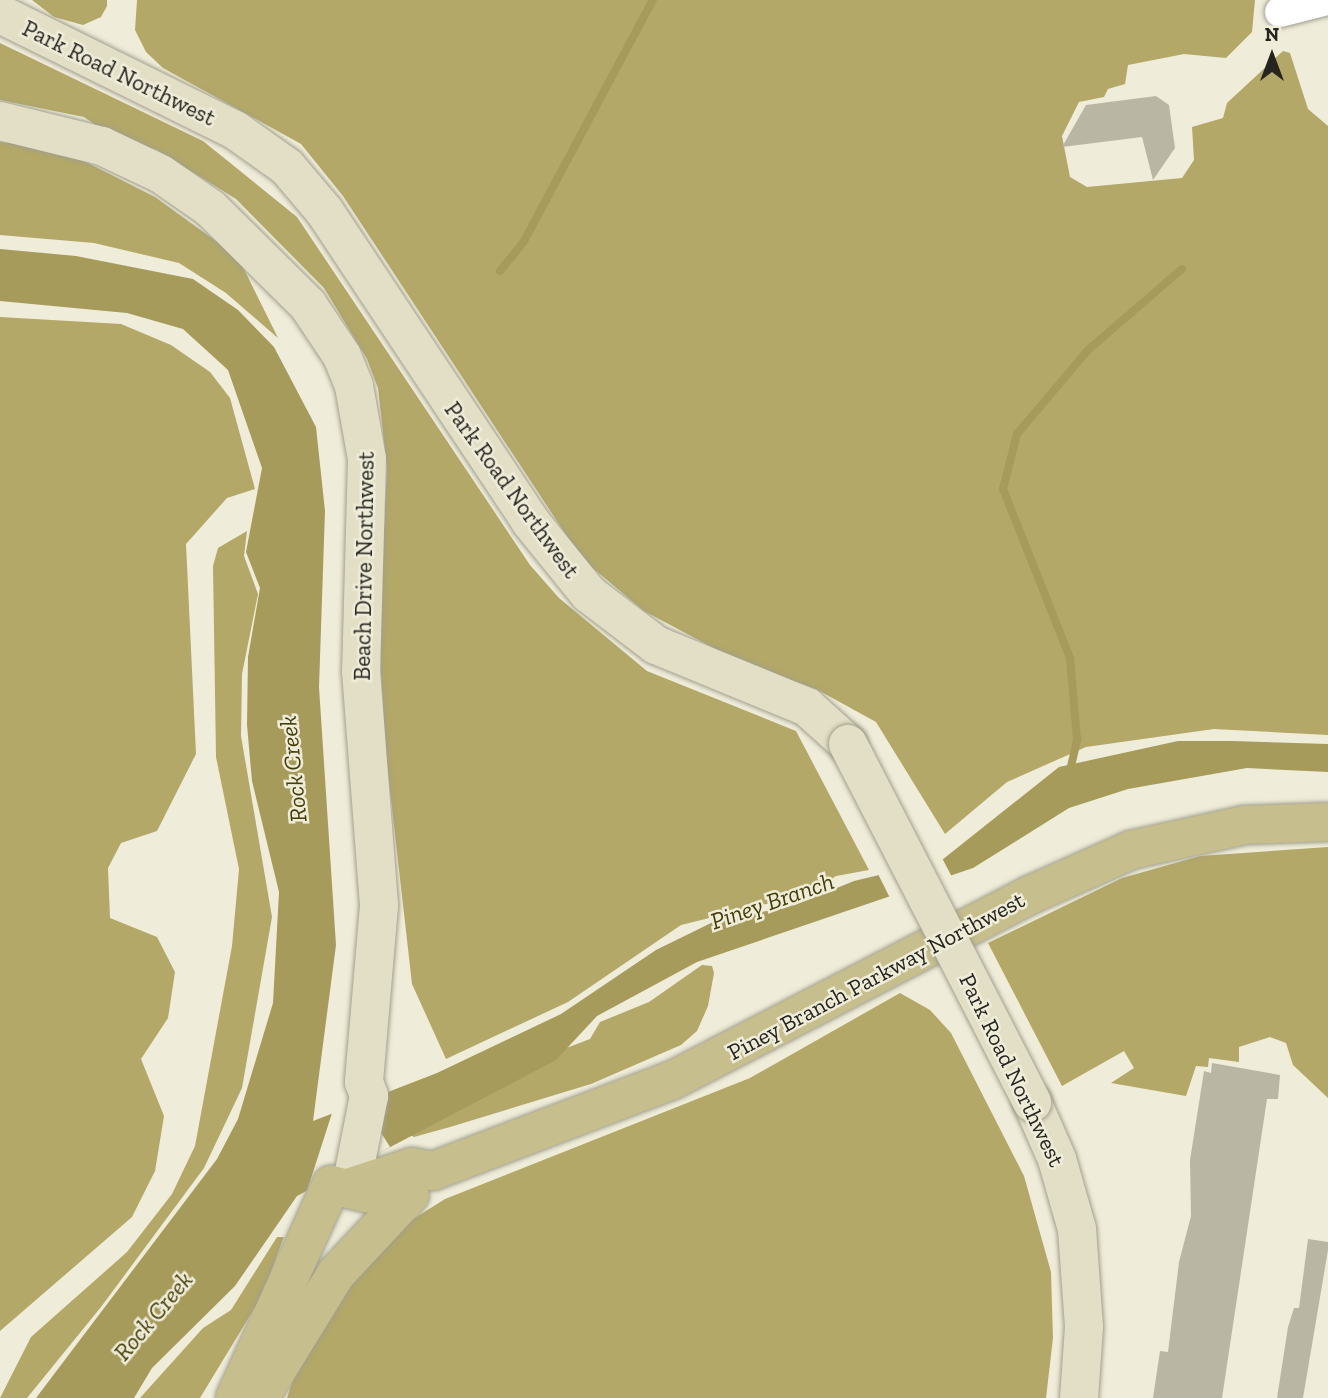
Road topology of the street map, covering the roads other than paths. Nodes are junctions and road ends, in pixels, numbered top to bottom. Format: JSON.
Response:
{"nodes":[{"id":1,"x":1327,"y":0,"type":"edge"},
{"id":2,"x":1280,"y":12,"type":"dead end"},
{"id":3,"x":0,"y":14,"type":"edge"},
{"id":4,"x":0,"y":121,"type":"edge"},
{"id":5,"x":1328,"y":822,"type":"edge"},
{"id":6,"x":343,"y":1180,"type":"junction"},
{"id":7,"x":421,"y":1183,"type":"junction"},
{"id":8,"x":254,"y":1396,"type":"edge"},
{"id":9,"x":1079,"y":1398,"type":"edge"}],
"edges":[{"from":1,"to":2,"type":"street"},
{"from":3,"to":9,"type":"street","name":"Park Road Northwest","bridge":true},
{"from":4,"to":6,"type":"street","name":"Beach Drive Northwest"},
{"from":5,"to":7,"type":"main road","name":"Piney Branch Parkway Northwest"},
{"from":6,"to":7,"type":"main road","name":"Piney Branch Parkway Northwest"},
{"from":6,"to":8,"type":"main road","name":"Beach Drive Northwest"},
{"from":7,"to":8,"type":"main road"}]}
